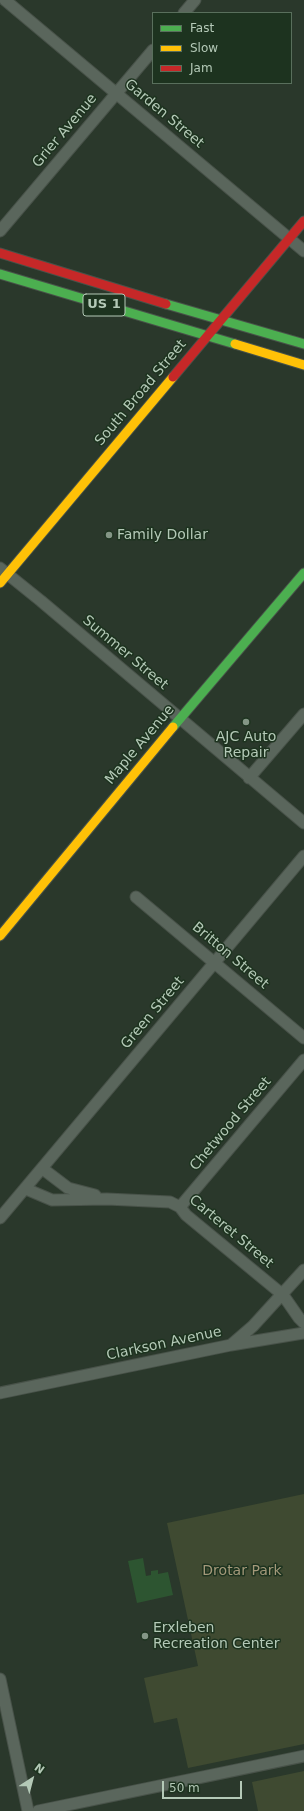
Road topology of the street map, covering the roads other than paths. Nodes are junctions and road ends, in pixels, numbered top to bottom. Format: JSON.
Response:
{"nodes":[{"id":1,"x":5,"y":0,"type":"edge"},
{"id":2,"x":195,"y":0,"type":"edge"},
{"id":3,"x":185,"y":12,"type":"edge"},
{"id":4,"x":152,"y":51,"type":"edge"},
{"id":5,"x":117,"y":93,"type":"junction"},
{"id":6,"x":304,"y":221,"type":"edge"},
{"id":7,"x":0,"y":231,"type":"edge"},
{"id":8,"x":289,"y":238,"type":"junction"},
{"id":9,"x":304,"y":251,"type":"edge"},
{"id":10,"x":0,"y":253,"type":"edge"},
{"id":11,"x":0,"y":274,"type":"edge"},
{"id":12,"x":220,"y":321,"type":"junction"},
{"id":13,"x":208,"y":336,"type":"junction"},
{"id":14,"x":304,"y":344,"type":"edge"},
{"id":15,"x":304,"y":365,"type":"edge"},
{"id":16,"x":4,"y":571,"type":"edge"},
{"id":17,"x":304,"y":573,"type":"edge"},
{"id":18,"x":0,"y":583,"type":"edge"},
{"id":19,"x":304,"y":714,"type":"edge"},
{"id":20,"x":180,"y":719,"type":"junction"},
{"id":21,"x":249,"y":778,"type":"junction"},
{"id":22,"x":304,"y":824,"type":"edge"},
{"id":23,"x":304,"y":856,"type":"edge"},
{"id":24,"x":136,"y":897,"type":"dead end"},
{"id":25,"x":0,"y":936,"type":"edge"},
{"id":26,"x":214,"y":963,"type":"junction"},
{"id":27,"x":304,"y":1038,"type":"edge"},
{"id":28,"x":304,"y":1060,"type":"edge"},
{"id":29,"x":43,"y":1168,"type":"junction"},
{"id":30,"x":26,"y":1189,"type":"junction"},
{"id":31,"x":108,"y":1199,"type":"junction"},
{"id":32,"x":180,"y":1207,"type":"junction"},
{"id":33,"x":0,"y":1218,"type":"edge"},
{"id":34,"x":304,"y":1270,"type":"edge"},
{"id":35,"x":283,"y":1294,"type":"junction"},
{"id":36,"x":304,"y":1323,"type":"edge"},
{"id":37,"x":304,"y":1333,"type":"edge"},
{"id":38,"x":231,"y":1345,"type":"junction"},
{"id":39,"x":0,"y":1393,"type":"edge"},
{"id":40,"x":0,"y":1679,"type":"edge"},
{"id":41,"x":1,"y":1692,"type":"edge"},
{"id":42,"x":304,"y":1756,"type":"edge"},
{"id":43,"x":28,"y":1811,"type":"edge"},
{"id":44,"x":38,"y":1811,"type":"edge"}],
"edges":[{"from":1,"to":5,"type":"street","name":"Garden Street"},
{"from":2,"to":3,"type":"street"},
{"from":4,"to":5,"type":"street","name":"Grier Avenue"},
{"from":5,"to":7,"type":"street","name":"Grier Avenue"},
{"from":5,"to":8,"type":"street","name":"Garden Street"},
{"from":6,"to":8,"type":"main road","name":"South Broad Street"},
{"from":8,"to":9,"type":"street","name":"Garden Street"},
{"from":8,"to":12,"type":"main road","name":"South Broad Street"},
{"from":10,"to":12,"type":"main road","number":"US 1"},
{"from":11,"to":13,"type":"main road","number":"US 1"},
{"from":12,"to":13,"type":"main road","name":"South Broad Street"},
{"from":12,"to":14,"type":"main road","number":"US 1"},
{"from":13,"to":15,"type":"main road","number":"US 1"},
{"from":13,"to":16,"type":"main road","name":"South Broad Street"},
{"from":16,"to":18,"type":"main road","name":"South Broad Street"},
{"from":16,"to":20,"type":"street","name":"Summer Street"},
{"from":17,"to":20,"type":"main road","name":"Maple Avenue"},
{"from":19,"to":21,"type":"street"},
{"from":20,"to":21,"type":"street","name":"Summer Street"},
{"from":20,"to":25,"type":"main road","name":"Maple Avenue"},
{"from":21,"to":22,"type":"street","name":"Summer Street"},
{"from":23,"to":26,"type":"street","name":"Green Street"},
{"from":24,"to":26,"type":"street","name":"Britton Street"},
{"from":26,"to":27,"type":"street","name":"Britton Street"},
{"from":26,"to":29,"type":"street","name":"Green Street"},
{"from":28,"to":32,"type":"street","name":"Chetwood Street"},
{"from":29,"to":30,"type":"street","name":"Green Street"},
{"from":29,"to":31,"type":"street","name":"Carteret Street"},
{"from":30,"to":31,"type":"street","name":"Carteret Street"},
{"from":30,"to":33,"type":"street"},
{"from":31,"to":32,"type":"street","name":"Carteret Street"},
{"from":32,"to":35,"type":"street","name":"Carteret Street"},
{"from":34,"to":35,"type":"street","name":"Clarkson Avenue"},
{"from":35,"to":36,"type":"street","name":"Carteret Street"},
{"from":35,"to":38,"type":"street","name":"Clarkson Avenue"},
{"from":37,"to":38,"type":"street"},
{"from":38,"to":39,"type":"street","name":"Clarkson Avenue"},
{"from":40,"to":41,"type":"street"},
{"from":41,"to":43,"type":"street"},
{"from":42,"to":44,"type":"street"}]}
